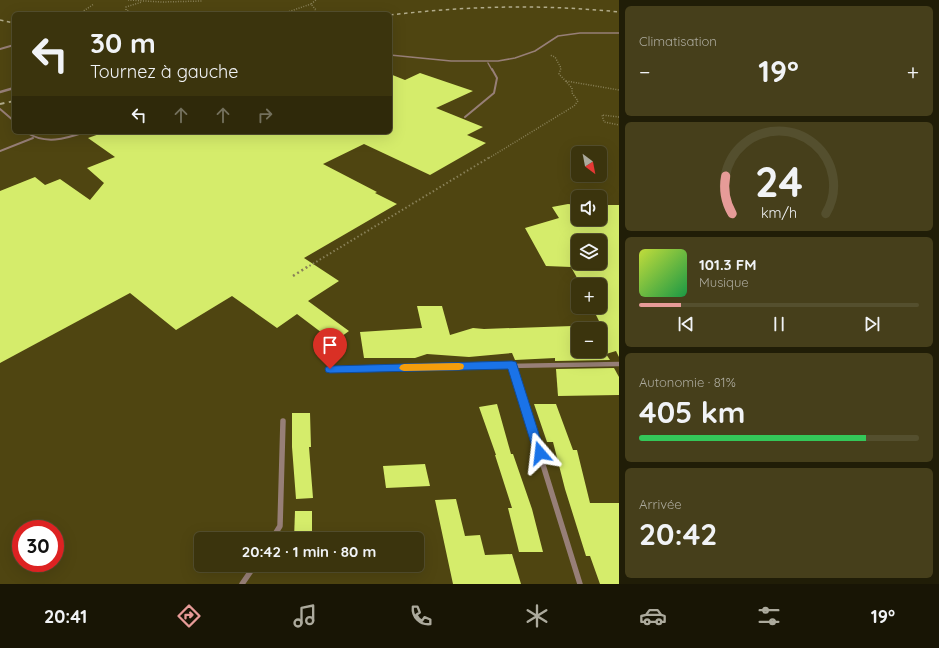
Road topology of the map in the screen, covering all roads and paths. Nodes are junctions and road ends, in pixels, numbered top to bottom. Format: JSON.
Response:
{"nodes":[{"id":1,"x":128,"y":0,"type":"edge"},
{"id":2,"x":316,"y":0,"type":"edge"},
{"id":3,"x":149,"y":1,"type":"edge"},
{"id":4,"x":202,"y":1,"type":"edge"},
{"id":5,"x":94,"y":4,"type":"dead end"},
{"id":6,"x":311,"y":4,"type":"junction"},
{"id":7,"x":82,"y":12,"type":"edge"},
{"id":8,"x":129,"y":12,"type":"edge"},
{"id":9,"x":288,"y":12,"type":"edge"},
{"id":10,"x":315,"y":12,"type":"edge"},
{"id":11,"x":619,"y":33,"type":"edge"},
{"id":12,"x":12,"y":46,"type":"edge"},
{"id":13,"x":0,"y":49,"type":"edge"},
{"id":14,"x":539,"y":49,"type":"junction"},
{"id":15,"x":392,"y":55,"type":"edge"},
{"id":16,"x":488,"y":62,"type":"junction"},
{"id":17,"x":565,"y":81,"type":"junction"},
{"id":18,"x":12,"y":89,"type":"edge"},
{"id":19,"x":619,"y":90,"type":"edge"},
{"id":20,"x":0,"y":92,"type":"edge"},
{"id":21,"x":0,"y":109,"type":"edge"},
{"id":22,"x":465,"y":116,"type":"dead end"},
{"id":23,"x":619,"y":117,"type":"edge"},
{"id":24,"x":12,"y":119,"type":"edge"},
{"id":25,"x":619,"y":125,"type":"edge"},
{"id":26,"x":28,"y":134,"type":"edge"},
{"id":27,"x":79,"y":134,"type":"edge"},
{"id":28,"x":33,"y":138,"type":"junction"},
{"id":29,"x":0,"y":151,"type":"edge"},
{"id":30,"x":293,"y":276,"type":"dead end"},
{"id":31,"x":619,"y":364,"type":"edge"},
{"id":32,"x":512,"y":365,"type":"junction"},
{"id":33,"x":330,"y":369,"type":"dead end"},
{"id":34,"x":283,"y":421,"type":"dead end"},
{"id":35,"x":276,"y":532,"type":"edge"},
{"id":36,"x":250,"y":572,"type":"edge"},
{"id":37,"x":242,"y":584,"type":"edge"},
{"id":38,"x":580,"y":584,"type":"edge"}],
"edges":[{"from":1,"to":3,"type":"path"},
{"from":2,"to":6,"type":"path"},
{"from":3,"to":4,"type":"path"},
{"from":3,"to":8,"type":"path"},
{"from":5,"to":7,"type":"path"},
{"from":6,"to":9,"type":"path"},
{"from":6,"to":10,"type":"path"},
{"from":11,"to":14,"type":"lane"},
{"from":12,"to":13,"type":"street"},
{"from":14,"to":16,"type":"lane"},
{"from":14,"to":17,"type":"path"},
{"from":15,"to":16,"type":"lane"},
{"from":16,"to":22,"type":"lane"},
{"from":17,"to":19,"type":"path"},
{"from":17,"to":30,"type":"path"},
{"from":18,"to":20,"type":"street"},
{"from":21,"to":24,"type":"lane"},
{"from":23,"to":25,"type":"path"},
{"from":26,"to":28,"type":"lane"},
{"from":27,"to":28,"type":"lane"},
{"from":28,"to":29,"type":"lane"},
{"from":31,"to":32,"type":"street"},
{"from":32,"to":33,"type":"street"},
{"from":32,"to":38,"type":"street"},
{"from":34,"to":35,"type":"street"},
{"from":36,"to":37,"type":"street"}]}
